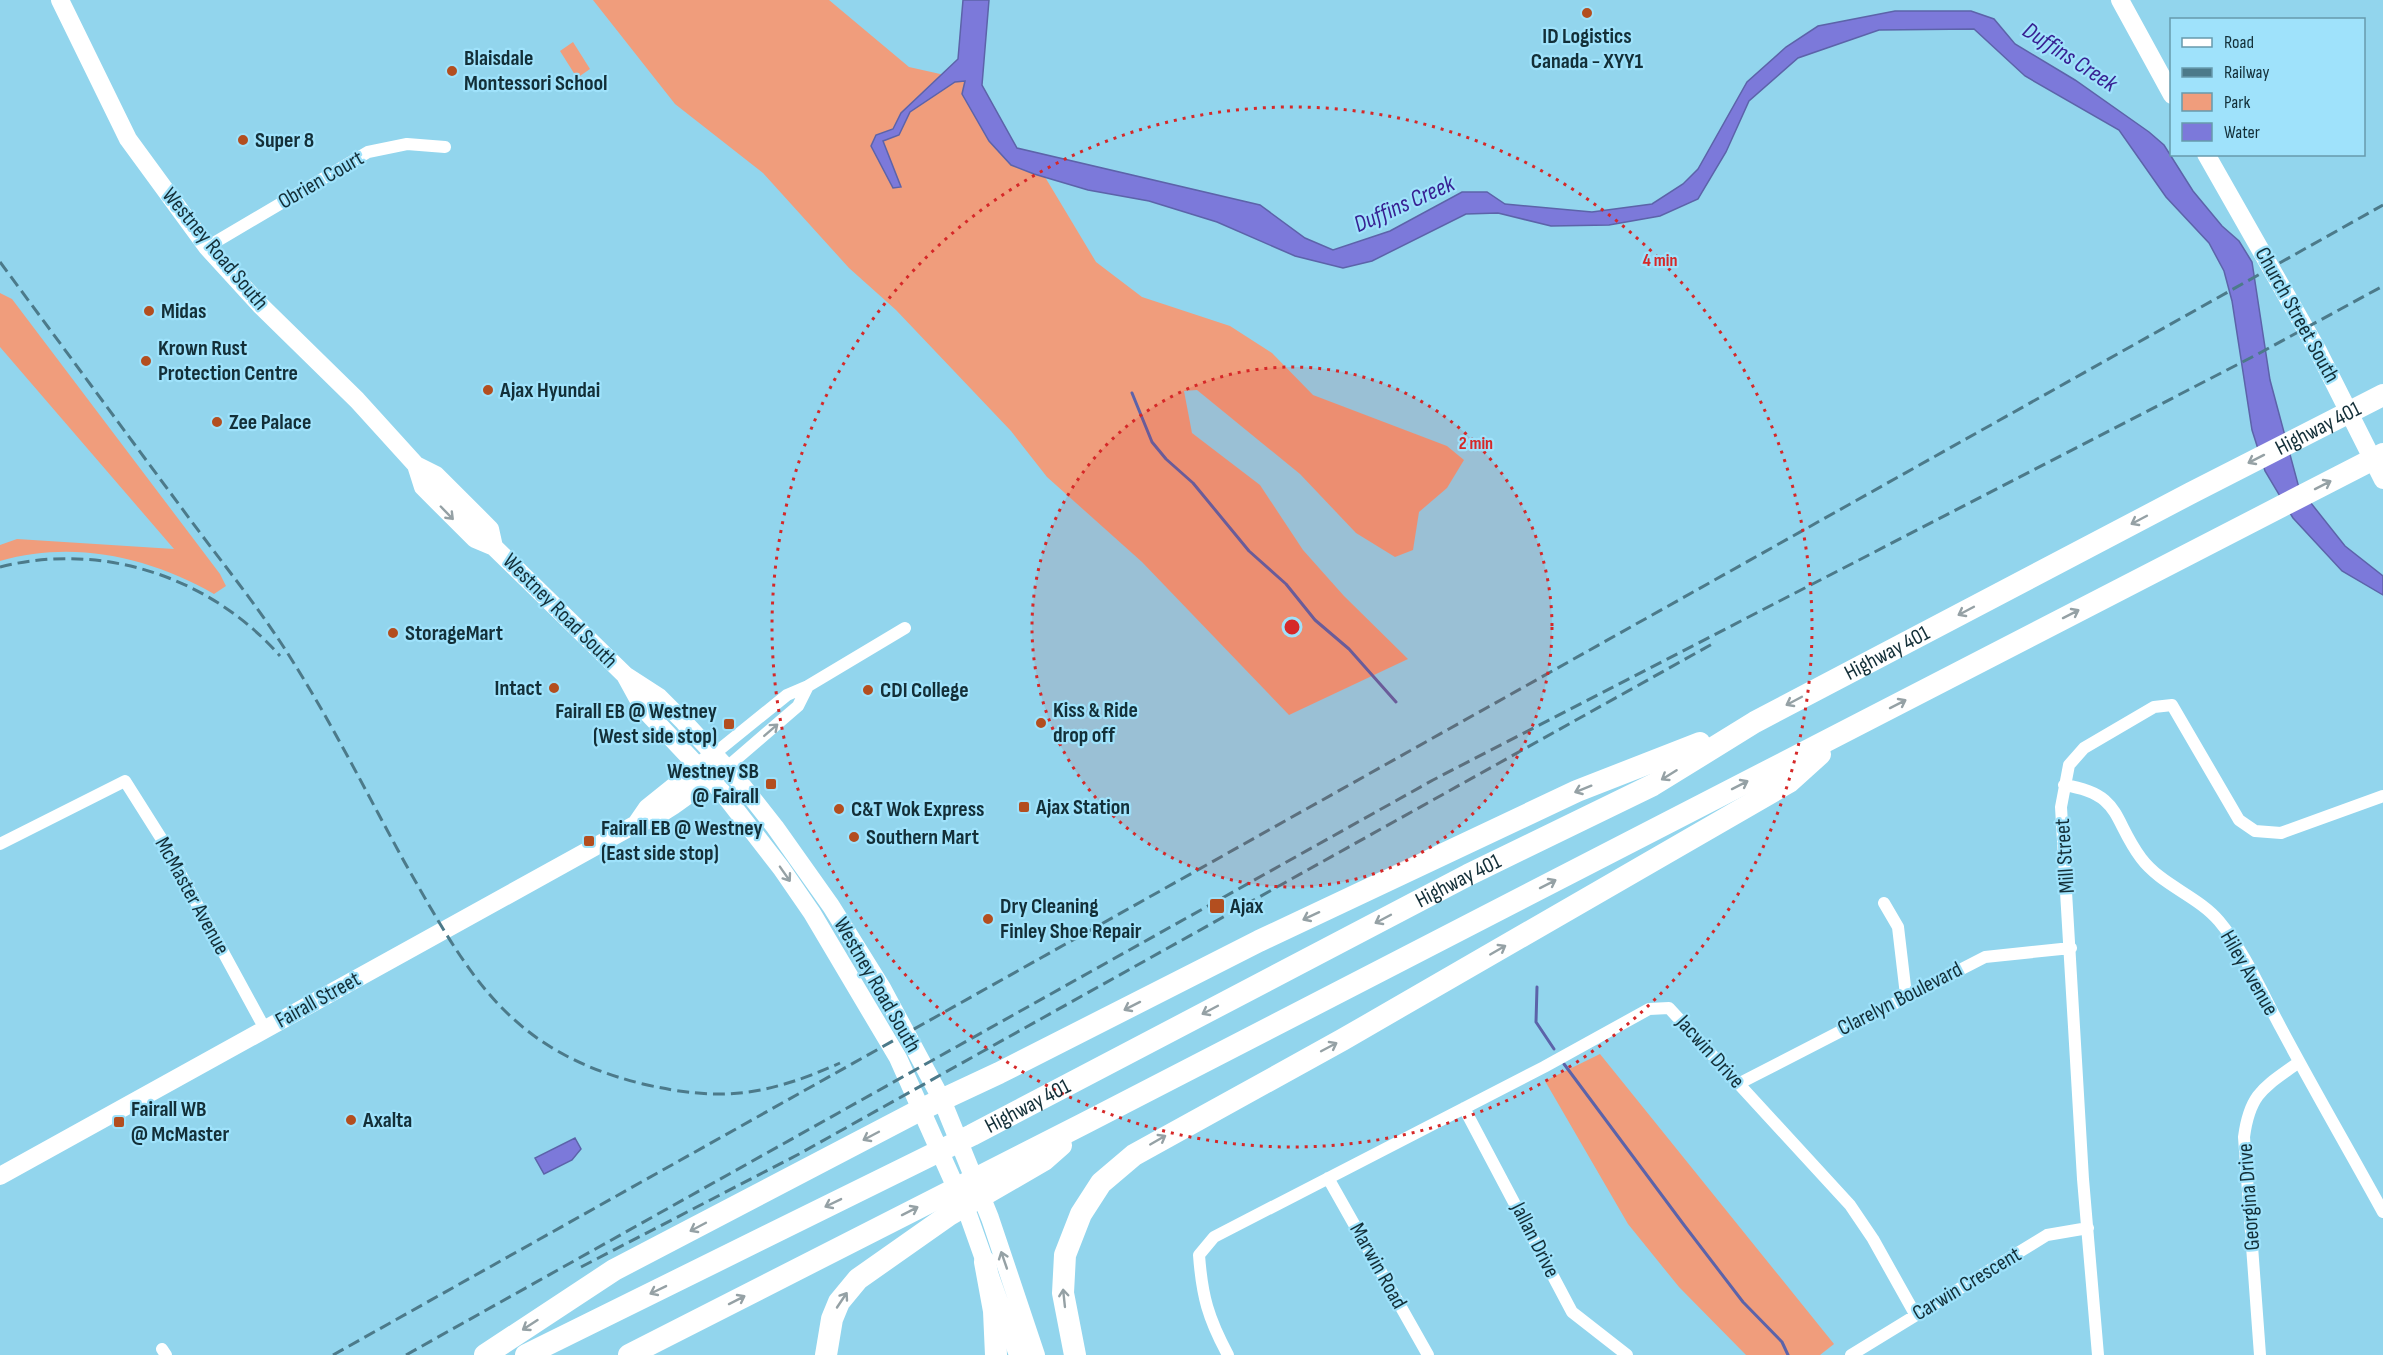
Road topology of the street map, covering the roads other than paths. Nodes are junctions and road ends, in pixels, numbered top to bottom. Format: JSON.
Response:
{"nodes":[{"id":1,"x":60,"y":0,"type":"edge"},
{"id":2,"x":2120,"y":0,"type":"edge"},
{"id":3,"x":2170,"y":91,"type":"edge"},
{"id":4,"x":445,"y":147,"type":"dead end"},
{"id":5,"x":2207,"y":156,"type":"edge"},
{"id":6,"x":207,"y":247,"type":"junction"},
{"id":7,"x":2383,"y":395,"type":"edge"},
{"id":8,"x":2383,"y":454,"type":"edge"},
{"id":9,"x":2383,"y":480,"type":"edge"},
{"id":10,"x":905,"y":628,"type":"dead end"},
{"id":11,"x":625,"y":675,"type":"junction"},
{"id":12,"x":808,"y":686,"type":"junction"},
{"id":13,"x":1755,"y":722,"type":"junction"},
{"id":14,"x":1846,"y":731,"type":"junction"},
{"id":15,"x":720,"y":761,"type":"junction"},
{"id":16,"x":704,"y":772,"type":"junction"},
{"id":17,"x":2064,"y":785,"type":"junction"},
{"id":18,"x":2383,"y":796,"type":"edge"},
{"id":19,"x":0,"y":844,"type":"edge"},
{"id":20,"x":1884,"y":903,"type":"dead end"},
{"id":21,"x":2072,"y":948,"type":"junction"},
{"id":22,"x":1906,"y":995,"type":"junction"},
{"id":23,"x":265,"y":1029,"type":"junction"},
{"id":24,"x":2299,"y":1062,"type":"junction"},
{"id":25,"x":1738,"y":1084,"type":"junction"},
{"id":26,"x":932,"y":1105,"type":"junction"},
{"id":27,"x":1464,"y":1108,"type":"junction"},
{"id":28,"x":0,"y":1176,"type":"edge"},
{"id":29,"x":1328,"y":1178,"type":"junction"},
{"id":30,"x":946,"y":1205,"type":"junction"},
{"id":31,"x":2383,"y":1212,"type":"edge"},
{"id":32,"x":2088,"y":1228,"type":"junction"},
{"id":33,"x":985,"y":1262,"type":"junction"},
{"id":34,"x":1915,"y":1314,"type":"junction"},
{"id":35,"x":484,"y":1355,"type":"edge"},
{"id":36,"x":526,"y":1355,"type":"edge"},
{"id":37,"x":629,"y":1355,"type":"edge"},
{"id":38,"x":826,"y":1355,"type":"edge"},
{"id":39,"x":996,"y":1355,"type":"edge"},
{"id":40,"x":1018,"y":1355,"type":"edge"},
{"id":41,"x":1036,"y":1355,"type":"edge"},
{"id":42,"x":1075,"y":1355,"type":"edge"},
{"id":43,"x":1228,"y":1355,"type":"edge"},
{"id":44,"x":1428,"y":1355,"type":"edge"},
{"id":45,"x":1627,"y":1355,"type":"edge"},
{"id":46,"x":1851,"y":1355,"type":"edge"},
{"id":47,"x":2098,"y":1355,"type":"edge"},
{"id":48,"x":2260,"y":1355,"type":"edge"}],
"edges":[{"from":1,"to":6,"type":"main road","name":"Westney Road South"},
{"from":2,"to":3,"type":"main road"},
{"from":4,"to":6,"type":"street","name":"Obrien Court"},
{"from":5,"to":9,"type":"main road","name":"Church Street South"},
{"from":6,"to":11,"type":"main road","name":"Westney Road South"},
{"from":7,"to":13,"type":"highway","name":"Highway 401","one_way":true},
{"from":14,"to":8,"type":"highway","name":"Highway 401","one_way":true},
{"from":10,"to":12,"type":"street"},
{"from":11,"to":15,"type":"main road","name":"Westney Road South"},
{"from":11,"to":16,"type":"main road","name":"Westney Road South"},
{"from":12,"to":15,"type":"street"},
{"from":15,"to":12,"type":"street","one_way":true},
{"from":13,"to":26,"type":"highway","one_way":true},
{"from":13,"to":36,"type":"highway","name":"Highway 401","one_way":true},
{"from":30,"to":14,"type":"highway","name":"Highway 401","one_way":true},
{"from":42,"to":14,"type":"highway","one_way":true},
{"from":15,"to":16,"type":"main road","name":"Fairall Street"},
{"from":15,"to":26,"type":"main road","name":"Westney Road South"},
{"from":16,"to":23,"type":"main road","name":"Fairall Street"},
{"from":16,"to":26,"type":"main road","name":"Westney Road South","one_way":true},
{"from":17,"to":18,"type":"street","name":"Mill Street"},
{"from":17,"to":21,"type":"street","name":"Mill Street"},
{"from":17,"to":24,"type":"street","name":"Hiley Avenue"},
{"from":19,"to":23,"type":"street","name":"McMaster Avenue"},
{"from":20,"to":22,"type":"street"},
{"from":21,"to":22,"type":"street","name":"Clarelyn Boulevard"},
{"from":21,"to":32,"type":"street","name":"Mill Street"},
{"from":22,"to":25,"type":"street","name":"Clarelyn Boulevard"},
{"from":23,"to":28,"type":"main road","name":"Fairall Street"},
{"from":24,"to":31,"type":"street","name":"Hiley Avenue"},
{"from":24,"to":48,"type":"street","name":"Georgina Drive"},
{"from":25,"to":27,"type":"street","name":"Jacwin Drive"},
{"from":25,"to":34,"type":"street","name":"Jacwin Drive"},
{"from":26,"to":33,"type":"main road","name":"Westney Road South"},
{"from":26,"to":35,"type":"highway","one_way":true},
{"from":41,"to":26,"type":"main road","name":"Westney Road South","one_way":true},
{"from":27,"to":29,"type":"street","name":"Jacwin Drive"},
{"from":27,"to":45,"type":"street","name":"Jallan Drive"},
{"from":29,"to":43,"type":"street","name":"Jacwin Drive"},
{"from":29,"to":44,"type":"street","name":"Marwin Road"},
{"from":37,"to":30,"type":"highway","name":"Highway 401","one_way":true},
{"from":38,"to":30,"type":"highway","one_way":true},
{"from":32,"to":34,"type":"street","name":"Carwin Crescent"},
{"from":32,"to":47,"type":"street","name":"Mill Street"},
{"from":33,"to":39,"type":"highway"},
{"from":33,"to":40,"type":"main road","name":"Westney Road South"},
{"from":34,"to":46,"type":"street","name":"Carwin Crescent"}]}
